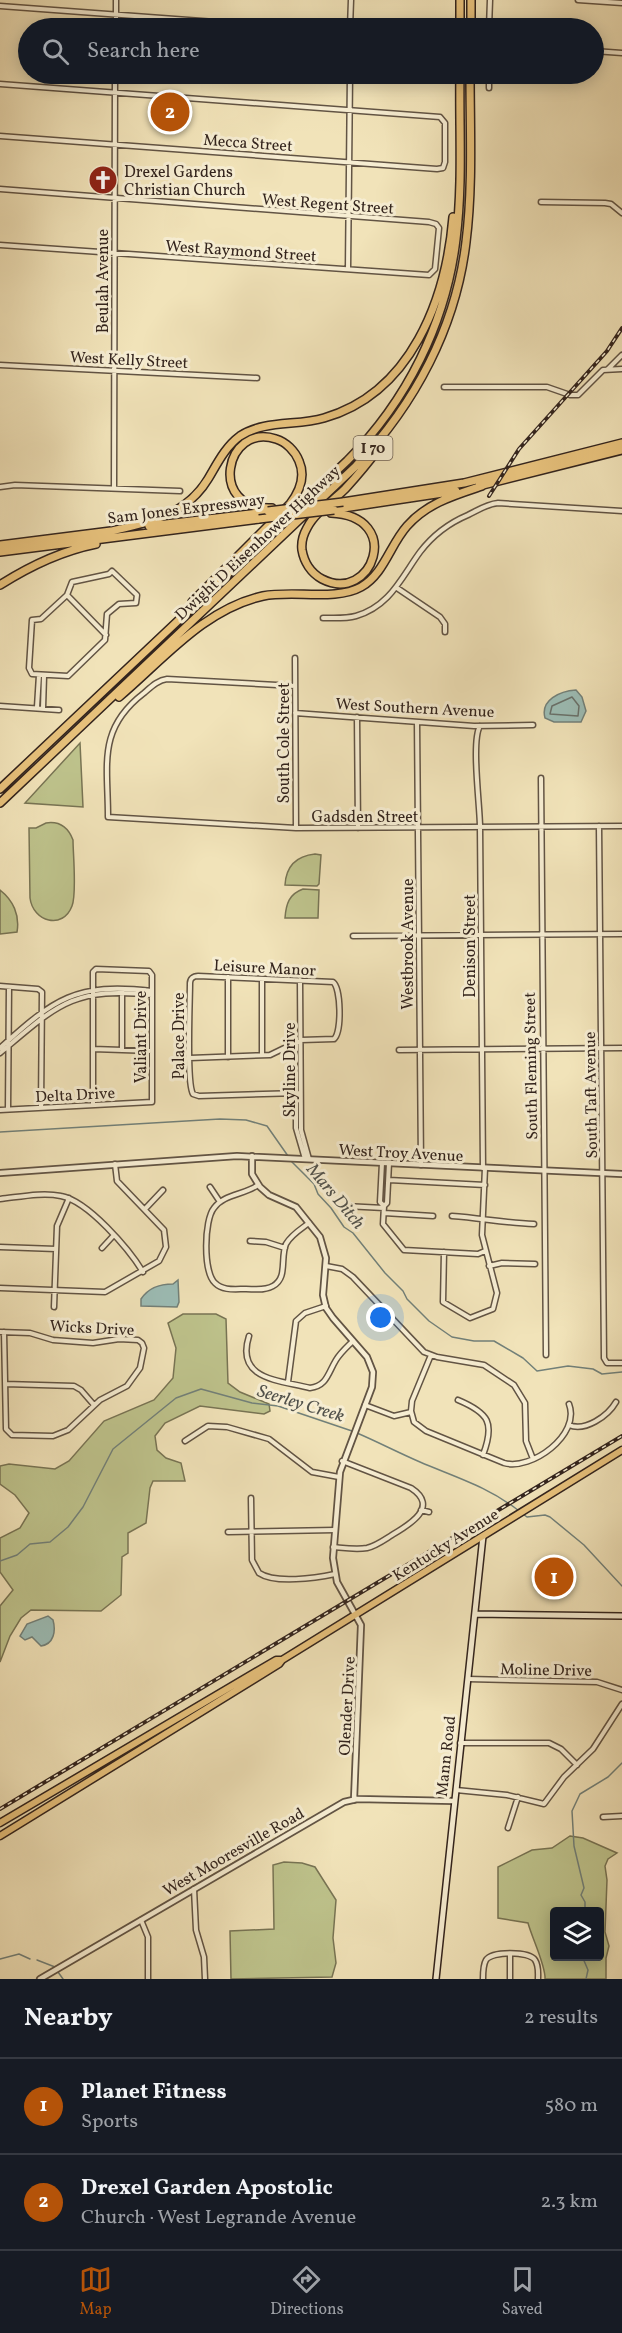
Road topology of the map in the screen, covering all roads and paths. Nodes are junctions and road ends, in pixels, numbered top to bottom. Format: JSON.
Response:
{"nodes":[{"id":1,"x":116,"y":0,"type":"edge"},
{"id":2,"x":351,"y":0,"type":"edge"},
{"id":3,"x":460,"y":0,"type":"edge"},
{"id":4,"x":471,"y":0,"type":"edge"},
{"id":5,"x":490,"y":0,"type":"edge"},
{"id":6,"x":579,"y":0,"type":"edge"},
{"id":7,"x":622,"y":3,"type":"edge"},
{"id":8,"x":0,"y":6,"type":"edge"},
{"id":9,"x":116,"y":15,"type":"junction"},
{"id":10,"x":158,"y":18,"type":"edge"},
{"id":11,"x":350,"y":18,"type":"edge"},
{"id":12,"x":460,"y":18,"type":"edge"},
{"id":13,"x":471,"y":18,"type":"edge"},
{"id":14,"x":489,"y":18,"type":"edge"},
{"id":15,"x":604,"y":52,"type":"edge"},
{"id":16,"x":622,"y":53,"type":"edge"},
{"id":17,"x":0,"y":84,"type":"edge"},
{"id":18,"x":115,"y":84,"type":"edge"},
{"id":19,"x":350,"y":84,"type":"edge"},
{"id":20,"x":460,"y":84,"type":"edge"},
{"id":21,"x":470,"y":84,"type":"edge"},
{"id":22,"x":489,"y":84,"type":"edge"},
{"id":23,"x":489,"y":88,"type":"dead end"},
{"id":24,"x":115,"y":93,"type":"junction"},
{"id":25,"x":350,"y":110,"type":"junction"},
{"id":26,"x":0,"y":136,"type":"edge"},
{"id":27,"x":115,"y":144,"type":"junction"},
{"id":28,"x":350,"y":162,"type":"junction"},
{"id":29,"x":459,"y":172,"type":"junction"},
{"id":30,"x":0,"y":189,"type":"edge"},
{"id":31,"x":115,"y":198,"type":"junction"},
{"id":32,"x":541,"y":202,"type":"dead end"},
{"id":33,"x":622,"y":213,"type":"edge"},
{"id":34,"x":349,"y":216,"type":"junction"},
{"id":35,"x":438,"y":226,"type":"joint"},
{"id":36,"x":0,"y":245,"type":"edge"},
{"id":37,"x":114,"y":253,"type":"junction"},
{"id":38,"x":348,"y":269,"type":"junction"},
{"id":39,"x":622,"y":355,"type":"edge"},
{"id":40,"x":0,"y":365,"type":"edge"},
{"id":41,"x":608,"y":369,"type":"junction"},
{"id":42,"x":622,"y":369,"type":"edge"},
{"id":43,"x":114,"y":371,"type":"junction"},
{"id":44,"x":257,"y":378,"type":"dead end"},
{"id":45,"x":444,"y":387,"type":"dead end"},
{"id":46,"x":402,"y":410,"type":"junction"},
{"id":47,"x":622,"y":443,"type":"edge"},
{"id":48,"x":622,"y":450,"type":"edge"},
{"id":49,"x":482,"y":486,"type":"junction"},
{"id":50,"x":0,"y":487,"type":"edge"},
{"id":51,"x":114,"y":488,"type":"junction"},
{"id":52,"x":180,"y":491,"type":"dead end"},
{"id":53,"x":270,"y":509,"type":"junction"},
{"id":54,"x":333,"y":511,"type":"junction"},
{"id":55,"x":622,"y":511,"type":"edge"},
{"id":56,"x":106,"y":532,"type":"junction"},
{"id":57,"x":133,"y":535,"type":"junction"},
{"id":58,"x":0,"y":545,"type":"edge"},
{"id":59,"x":0,"y":552,"type":"edge"},
{"id":60,"x":0,"y":585,"type":"edge"},
{"id":61,"x":397,"y":588,"type":"junction"},
{"id":62,"x":67,"y":595,"type":"junction"},
{"id":63,"x":323,"y":618,"type":"dead end"},
{"id":64,"x":445,"y":632,"type":"dead end"},
{"id":65,"x":106,"y":635,"type":"junction"},
{"id":66,"x":151,"y":646,"type":"junction"},
{"id":67,"x":296,"y":658,"type":"dead end"},
{"id":68,"x":42,"y":675,"type":"junction"},
{"id":69,"x":295,"y":686,"type":"junction"},
{"id":70,"x":0,"y":706,"type":"edge"},
{"id":71,"x":37,"y":708,"type":"junction"},
{"id":72,"x":43,"y":708,"type":"junction"},
{"id":73,"x":59,"y":710,"type":"dead end"},
{"id":74,"x":295,"y":713,"type":"junction"},
{"id":75,"x":357,"y":717,"type":"junction"},
{"id":76,"x":417,"y":722,"type":"junction"},
{"id":77,"x":84,"y":723,"type":"junction"},
{"id":78,"x":533,"y":725,"type":"dead end"},
{"id":79,"x":480,"y":726,"type":"junction"},
{"id":80,"x":541,"y":778,"type":"dead end"},
{"id":81,"x":0,"y":789,"type":"edge"},
{"id":82,"x":0,"y":803,"type":"edge"},
{"id":83,"x":599,"y":826,"type":"junction"},
{"id":84,"x":622,"y":826,"type":"edge"},
{"id":85,"x":480,"y":827,"type":"junction"},
{"id":86,"x":541,"y":827,"type":"junction"},
{"id":87,"x":296,"y":828,"type":"junction"},
{"id":88,"x":358,"y":828,"type":"junction"},
{"id":89,"x":418,"y":828,"type":"junction"},
{"id":90,"x":541,"y":934,"type":"junction"},
{"id":91,"x":599,"y":934,"type":"junction"},
{"id":92,"x":622,"y":934,"type":"edge"},
{"id":93,"x":419,"y":935,"type":"junction"},
{"id":94,"x":481,"y":935,"type":"junction"},
{"id":95,"x":353,"y":936,"type":"dead end"},
{"id":96,"x":228,"y":977,"type":"junction"},
{"id":97,"x":192,"y":978,"type":"joint"},
{"id":98,"x":262,"y":979,"type":"junction"},
{"id":99,"x":300,"y":980,"type":"junction"},
{"id":100,"x":0,"y":987,"type":"edge"},
{"id":101,"x":9,"y":987,"type":"junction"},
{"id":102,"x":122,"y":990,"type":"junction"},
{"id":103,"x":92,"y":992,"type":"junction"},
{"id":104,"x":152,"y":993,"type":"junction"},
{"id":105,"x":41,"y":1014,"type":"junction"},
{"id":106,"x":301,"y":1040,"type":"junction"},
{"id":107,"x":9,"y":1043,"type":"junction"},
{"id":108,"x":0,"y":1048,"type":"edge"},
{"id":109,"x":601,"y":1048,"type":"junction"},
{"id":110,"x":622,"y":1048,"type":"edge"},
{"id":111,"x":482,"y":1049,"type":"junction"},
{"id":112,"x":542,"y":1049,"type":"junction"},
{"id":113,"x":93,"y":1050,"type":"junction"},
{"id":114,"x":122,"y":1050,"type":"junction"},
{"id":115,"x":399,"y":1050,"type":"dead end"},
{"id":116,"x":420,"y":1050,"type":"junction"},
{"id":117,"x":152,"y":1051,"type":"junction"},
{"id":118,"x":0,"y":1053,"type":"edge"},
{"id":119,"x":262,"y":1055,"type":"junction"},
{"id":120,"x":228,"y":1057,"type":"junction"},
{"id":121,"x":190,"y":1058,"type":"junction"},
{"id":122,"x":298,"y":1093,"type":"junction"},
{"id":123,"x":152,"y":1102,"type":"joint"},
{"id":124,"x":93,"y":1105,"type":"junction"},
{"id":125,"x":41,"y":1108,"type":"junction"},
{"id":126,"x":8,"y":1109,"type":"junction"},
{"id":127,"x":0,"y":1110,"type":"edge"},
{"id":128,"x":252,"y":1156,"type":"junction"},
{"id":129,"x":307,"y":1159,"type":"junction"},
{"id":130,"x":382,"y":1163,"type":"junction"},
{"id":131,"x":389,"y":1163,"type":"junction"},
{"id":132,"x":115,"y":1164,"type":"junction"},
{"id":133,"x":422,"y":1165,"type":"junction"},
{"id":134,"x":484,"y":1168,"type":"junction"},
{"id":135,"x":543,"y":1170,"type":"junction"},
{"id":136,"x":0,"y":1173,"type":"edge"},
{"id":137,"x":603,"y":1173,"type":"junction"},
{"id":138,"x":622,"y":1174,"type":"edge"},
{"id":139,"x":389,"y":1180,"type":"junction"},
{"id":140,"x":258,"y":1185,"type":"junction"},
{"id":141,"x":484,"y":1185,"type":"junction"},
{"id":142,"x":210,"y":1187,"type":"dead end"},
{"id":143,"x":163,"y":1190,"type":"dead end"},
{"id":144,"x":69,"y":1198,"type":"junction"},
{"id":145,"x":0,"y":1199,"type":"edge"},
{"id":146,"x":220,"y":1202,"type":"junction"},
{"id":147,"x":345,"y":1206,"type":"dead end"},
{"id":148,"x":145,"y":1209,"type":"junction"},
{"id":149,"x":384,"y":1209,"type":"junction"},
{"id":150,"x":433,"y":1216,"type":"dead end"},
{"id":151,"x":452,"y":1216,"type":"dead end"},
{"id":152,"x":483,"y":1218,"type":"junction"},
{"id":153,"x":309,"y":1223,"type":"junction"},
{"id":154,"x":534,"y":1224,"type":"dead end"},
{"id":155,"x":114,"y":1235,"type":"junction"},
{"id":156,"x":250,"y":1241,"type":"dead end"},
{"id":157,"x":0,"y":1247,"type":"edge"},
{"id":158,"x":102,"y":1248,"type":"dead end"},
{"id":159,"x":285,"y":1248,"type":"junction"},
{"id":160,"x":56,"y":1249,"type":"junction"},
{"id":161,"x":485,"y":1251,"type":"junction"},
{"id":162,"x":444,"y":1252,"type":"junction"},
{"id":163,"x":535,"y":1264,"type":"dead end"},
{"id":164,"x":326,"y":1266,"type":"junction"},
{"id":165,"x":489,"y":1266,"type":"junction"},
{"id":166,"x":143,"y":1272,"type":"junction"},
{"id":167,"x":214,"y":1282,"type":"junction"},
{"id":168,"x":210,"y":1287,"type":"dead end"},
{"id":169,"x":0,"y":1288,"type":"edge"},
{"id":170,"x":54,"y":1290,"type":"junction"},
{"id":171,"x":326,"y":1306,"type":"junction"},
{"id":172,"x":54,"y":1307,"type":"dead end"},
{"id":173,"x":2,"y":1332,"type":"edge"},
{"id":174,"x":249,"y":1336,"type":"dead end"},
{"id":175,"x":353,"y":1341,"type":"junction"},
{"id":176,"x":430,"y":1355,"type":"junction"},
{"id":177,"x":546,"y":1355,"type":"dead end"},
{"id":178,"x":622,"y":1363,"type":"edge"},
{"id":179,"x":288,"y":1382,"type":"junction"},
{"id":180,"x":5,"y":1384,"type":"junction"},
{"id":181,"x":458,"y":1400,"type":"dead end"},
{"id":182,"x":616,"y":1402,"type":"dead end"},
{"id":183,"x":569,"y":1404,"type":"dead end"},
{"id":184,"x":94,"y":1405,"type":"junction"},
{"id":185,"x":365,"y":1405,"type":"junction"},
{"id":186,"x":411,"y":1412,"type":"junction"},
{"id":187,"x":569,"y":1425,"type":"junction"},
{"id":188,"x":185,"y":1441,"type":"dead end"},
{"id":189,"x":622,"y":1450,"type":"edge"},
{"id":190,"x":483,"y":1455,"type":"junction"},
{"id":191,"x":533,"y":1459,"type":"junction"},
{"id":192,"x":342,"y":1461,"type":"junction"},
{"id":193,"x":339,"y":1478,"type":"junction"},
{"id":194,"x":251,"y":1498,"type":"dead end"},
{"id":195,"x":421,"y":1510,"type":"junction"},
{"id":196,"x":429,"y":1512,"type":"dead end"},
{"id":197,"x":335,"y":1530,"type":"junction"},
{"id":198,"x":252,"y":1531,"type":"junction"},
{"id":199,"x":228,"y":1532,"type":"dead end"},
{"id":200,"x":483,"y":1536,"type":"junction"},
{"id":201,"x":333,"y":1547,"type":"junction"},
{"id":202,"x":334,"y":1574,"type":"junction"},
{"id":203,"x":356,"y":1614,"type":"junction"},
{"id":204,"x":474,"y":1614,"type":"junction"},
{"id":205,"x":622,"y":1616,"type":"edge"},
{"id":206,"x":282,"y":1660,"type":"junction"},
{"id":207,"x":467,"y":1679,"type":"junction"},
{"id":208,"x":622,"y":1690,"type":"edge"},
{"id":209,"x":622,"y":1704,"type":"edge"},
{"id":210,"x":460,"y":1743,"type":"junction"},
{"id":211,"x":577,"y":1764,"type":"junction"},
{"id":212,"x":455,"y":1790,"type":"junction"},
{"id":213,"x":518,"y":1797,"type":"junction"},
{"id":214,"x":354,"y":1800,"type":"junction"},
{"id":215,"x":454,"y":1801,"type":"junction"},
{"id":216,"x":622,"y":1816,"type":"edge"},
{"id":217,"x":603,"y":1817,"type":"dead end"},
{"id":218,"x":0,"y":1823,"type":"edge"},
{"id":219,"x":508,"y":1828,"type":"dead end"},
{"id":220,"x":0,"y":1836,"type":"edge"},
{"id":221,"x":194,"y":1889,"type":"junction"},
{"id":222,"x":141,"y":1920,"type":"junction"},
{"id":223,"x":510,"y":1954,"type":"junction"},
{"id":224,"x":40,"y":1979,"type":"edge"},
{"id":225,"x":148,"y":1979,"type":"edge"},
{"id":226,"x":205,"y":1979,"type":"edge"},
{"id":227,"x":436,"y":1979,"type":"edge"},
{"id":228,"x":483,"y":1979,"type":"edge"},
{"id":229,"x":510,"y":1979,"type":"edge"},
{"id":230,"x":538,"y":1979,"type":"edge"}],
"edges":[{"from":1,"to":9,"type":"street"},
{"from":2,"to":11,"type":"street"},
{"from":3,"to":12,"type":"highway"},
{"from":4,"to":13,"type":"highway"},
{"from":5,"to":14,"type":"street"},
{"from":6,"to":7,"type":"street"},
{"from":8,"to":9,"type":"street"},
{"from":9,"to":10,"type":"street"},
{"from":15,"to":16,"type":"street"},
{"from":17,"to":24,"type":"street"},
{"from":18,"to":24,"type":"street","name":"Beulah Avenue"},
{"from":19,"to":25,"type":"street"},
{"from":20,"to":29,"type":"highway","name":"Dwight D Eisenhower Highway","number":"I 70"},
{"from":21,"to":46,"type":"highway","name":"Dwight D Eisenhower Highway","number":"I 70"},
{"from":22,"to":23,"type":"street"},
{"from":24,"to":25,"type":"street"},
{"from":24,"to":27,"type":"street","name":"Beulah Avenue"},
{"from":25,"to":28,"type":"street"},
{"from":25,"to":28,"type":"street","name":"Mecca Street"},
{"from":26,"to":27,"type":"street","name":"Mecca Street"},
{"from":27,"to":28,"type":"street","name":"Mecca Street"},
{"from":27,"to":31,"type":"street","name":"Beulah Avenue"},
{"from":28,"to":34,"type":"street"},
{"from":29,"to":56,"type":"highway"},
{"from":29,"to":66,"type":"highway","name":"Dwight D Eisenhower Highway","number":"I 70"},
{"from":30,"to":31,"type":"street","name":"West Regent Street"},
{"from":31,"to":34,"type":"street","name":"West Regent Street"},
{"from":31,"to":37,"type":"street","name":"Beulah Avenue"},
{"from":32,"to":33,"type":"street"},
{"from":34,"to":35,"type":"street","name":"West Regent Street"},
{"from":34,"to":38,"type":"street"},
{"from":35,"to":38,"type":"street","name":"West Raymond Street"},
{"from":36,"to":37,"type":"street","name":"West Raymond Street"},
{"from":37,"to":38,"type":"street","name":"West Raymond Street"},
{"from":37,"to":43,"type":"street","name":"Beulah Avenue"},
{"from":39,"to":41,"type":"street"},
{"from":40,"to":43,"type":"street","name":"West Kelly Street"},
{"from":41,"to":42,"type":"street"},
{"from":41,"to":45,"type":"street"},
{"from":43,"to":44,"type":"street","name":"West Kelly Street"},
{"from":43,"to":51,"type":"street","name":"Beulah Avenue"},
{"from":46,"to":54,"type":"highway"},
{"from":46,"to":77,"type":"highway","name":"Dwight D Eisenhower Highway","number":"I 70"},
{"from":47,"to":53,"type":"highway","name":"Sam Jones Expressway","bridge":true},
{"from":48,"to":49,"type":"highway"},
{"from":49,"to":54,"type":"highway"},
{"from":49,"to":77,"type":"highway"},
{"from":50,"to":51,"type":"street"},
{"from":51,"to":52,"type":"street"},
{"from":53,"to":56,"type":"highway","name":"Sam Jones Expressway"},
{"from":53,"to":66,"type":"highway"},
{"from":54,"to":57,"type":"highway","name":"Sam Jones Expressway","bridge":true},
{"from":55,"to":61,"type":"street"},
{"from":56,"to":58,"type":"highway","name":"Sam Jones Expressway"},
{"from":57,"to":59,"type":"highway","name":"Sam Jones Expressway"},
{"from":57,"to":60,"type":"highway"},
{"from":61,"to":63,"type":"street"},
{"from":61,"to":64,"type":"street"},
{"from":62,"to":65,"type":"street"},
{"from":62,"to":65,"type":"street"},
{"from":62,"to":68,"type":"street"},
{"from":65,"to":68,"type":"street"},
{"from":66,"to":81,"type":"highway","name":"Dwight D Eisenhower Highway","number":"I 70"},
{"from":67,"to":69,"type":"street","name":"South Cole Street"},
{"from":68,"to":71,"type":"street"},
{"from":68,"to":72,"type":"street"},
{"from":69,"to":74,"type":"street","name":"South Cole Street"},
{"from":69,"to":87,"type":"street","name":"Gadsden Street"},
{"from":70,"to":71,"type":"street"},
{"from":71,"to":72,"type":"street"},
{"from":72,"to":73,"type":"street"},
{"from":74,"to":75,"type":"street","name":"West Southern Avenue"},
{"from":74,"to":87,"type":"street","name":"South Cole Street"},
{"from":75,"to":76,"type":"street","name":"West Southern Avenue"},
{"from":75,"to":88,"type":"street"},
{"from":76,"to":79,"type":"street","name":"West Southern Avenue"},
{"from":76,"to":89,"type":"street","name":"Westbrook Avenue"},
{"from":77,"to":82,"type":"highway","name":"Dwight D Eisenhower Highway","number":"I 70"},
{"from":78,"to":79,"type":"street","name":"West Southern Avenue"},
{"from":79,"to":85,"type":"street","name":"Denison Street"},
{"from":80,"to":86,"type":"street","name":"South Fleming Street"},
{"from":83,"to":84,"type":"street","name":"Gadsden Street"},
{"from":83,"to":86,"type":"street","name":"Gadsden Street"},
{"from":83,"to":91,"type":"street","name":"South Taft Avenue"},
{"from":85,"to":86,"type":"street","name":"Gadsden Street"},
{"from":85,"to":89,"type":"street","name":"Gadsden Street"},
{"from":85,"to":94,"type":"street","name":"Denison Street"},
{"from":86,"to":90,"type":"street","name":"South Fleming Street"},
{"from":87,"to":88,"type":"street","name":"Gadsden Street"},
{"from":88,"to":89,"type":"street","name":"Gadsden Street"},
{"from":89,"to":93,"type":"street","name":"Westbrook Avenue"},
{"from":90,"to":91,"type":"street"},
{"from":90,"to":94,"type":"street"},
{"from":90,"to":112,"type":"street","name":"South Fleming Street"},
{"from":91,"to":92,"type":"street"},
{"from":91,"to":109,"type":"street","name":"South Taft Avenue"},
{"from":93,"to":94,"type":"street"},
{"from":93,"to":95,"type":"street"},
{"from":93,"to":116,"type":"street","name":"Westbrook Avenue"},
{"from":94,"to":111,"type":"street","name":"Denison Street"},
{"from":96,"to":97,"type":"street","name":"Leisure Manor"},
{"from":96,"to":98,"type":"street","name":"Leisure Manor"},
{"from":96,"to":120,"type":"street"},
{"from":97,"to":121,"type":"street","name":"Palace Drive"},
{"from":98,"to":99,"type":"street","name":"Leisure Manor"},
{"from":98,"to":119,"type":"street"},
{"from":99,"to":106,"type":"street","name":"Skyline Drive"},
{"from":99,"to":106,"type":"street","name":"Leisure Manor"},
{"from":100,"to":101,"type":"street"},
{"from":101,"to":105,"type":"street"},
{"from":101,"to":107,"type":"street"},
{"from":102,"to":103,"type":"street"},
{"from":102,"to":104,"type":"street"},
{"from":102,"to":114,"type":"street"},
{"from":103,"to":104,"type":"street","name":"Valiant Drive"},
{"from":103,"to":105,"type":"street"},
{"from":103,"to":113,"type":"street"},
{"from":104,"to":117,"type":"street","name":"Valiant Drive"},
{"from":105,"to":107,"type":"street"},
{"from":105,"to":125,"type":"street"},
{"from":106,"to":119,"type":"street"},
{"from":106,"to":122,"type":"street","name":"Skyline Drive"},
{"from":107,"to":108,"type":"street"},
{"from":107,"to":118,"type":"street"},
{"from":107,"to":126,"type":"street"},
{"from":109,"to":110,"type":"street"},
{"from":109,"to":112,"type":"street"},
{"from":109,"to":137,"type":"street","name":"South Taft Avenue"},
{"from":111,"to":112,"type":"street"},
{"from":111,"to":116,"type":"street"},
{"from":111,"to":134,"type":"street","name":"Denison Street"},
{"from":112,"to":135,"type":"street","name":"South Fleming Street"},
{"from":113,"to":114,"type":"street"},
{"from":113,"to":124,"type":"street"},
{"from":114,"to":117,"type":"street"},
{"from":115,"to":116,"type":"street"},
{"from":116,"to":133,"type":"street","name":"Westbrook Avenue"},
{"from":117,"to":123,"type":"street","name":"Valiant Drive"},
{"from":119,"to":120,"type":"street"},
{"from":120,"to":121,"type":"street"},
{"from":121,"to":122,"type":"street","name":"Palace Drive"},
{"from":122,"to":129,"type":"street","name":"Skyline Drive"},
{"from":123,"to":124,"type":"street","name":"Delta Drive"},
{"from":124,"to":125,"type":"street","name":"Delta Drive"},
{"from":125,"to":126,"type":"street","name":"Delta Drive"},
{"from":126,"to":127,"type":"street","name":"Delta Drive"},
{"from":128,"to":129,"type":"street","name":"West Troy Avenue"},
{"from":128,"to":132,"type":"street","name":"West Troy Avenue"},
{"from":128,"to":140,"type":"street"},
{"from":129,"to":130,"type":"street","name":"West Troy Avenue"},
{"from":130,"to":131,"type":"street","name":"West Troy Avenue"},
{"from":130,"to":149,"type":"street"},
{"from":131,"to":133,"type":"street","name":"West Troy Avenue"},
{"from":131,"to":139,"type":"street"},
{"from":132,"to":136,"type":"street","name":"West Troy Avenue"},
{"from":132,"to":148,"type":"street"},
{"from":133,"to":134,"type":"street","name":"West Troy Avenue"},
{"from":134,"to":135,"type":"street","name":"West Troy Avenue"},
{"from":134,"to":141,"type":"street","name":"Denison Street"},
{"from":135,"to":137,"type":"street","name":"West Troy Avenue"},
{"from":135,"to":177,"type":"street","name":"South Fleming Street"},
{"from":137,"to":138,"type":"street","name":"West Troy Avenue"},
{"from":137,"to":178,"type":"street","name":"South Taft Avenue"},
{"from":139,"to":141,"type":"street"},
{"from":139,"to":149,"type":"street"},
{"from":140,"to":146,"type":"street"},
{"from":140,"to":153,"type":"street"},
{"from":141,"to":152,"type":"street","name":"Denison Street"},
{"from":142,"to":146,"type":"street"},
{"from":143,"to":148,"type":"street"},
{"from":144,"to":145,"type":"street"},
{"from":144,"to":155,"type":"street"},
{"from":144,"to":160,"type":"street"},
{"from":146,"to":167,"type":"street"},
{"from":147,"to":149,"type":"street"},
{"from":148,"to":166,"type":"street"},
{"from":149,"to":150,"type":"street"},
{"from":149,"to":162,"type":"street"},
{"from":151,"to":152,"type":"street"},
{"from":152,"to":154,"type":"street"},
{"from":152,"to":161,"type":"street","name":"Denison Street"},
{"from":153,"to":159,"type":"street"},
{"from":153,"to":164,"type":"street"},
{"from":155,"to":158,"type":"street"},
{"from":155,"to":166,"type":"street"},
{"from":156,"to":159,"type":"street"},
{"from":157,"to":160,"type":"street"},
{"from":159,"to":167,"type":"street"},
{"from":160,"to":170,"type":"street"},
{"from":161,"to":162,"type":"street"},
{"from":161,"to":165,"type":"street","name":"Denison Street"},
{"from":162,"to":165,"type":"street","name":"Denison Street"},
{"from":163,"to":165,"type":"street"},
{"from":164,"to":171,"type":"street"},
{"from":164,"to":176,"type":"street"},
{"from":166,"to":170,"type":"street"},
{"from":167,"to":168,"type":"street"},
{"from":169,"to":170,"type":"street"},
{"from":170,"to":172,"type":"street"},
{"from":171,"to":175,"type":"street"},
{"from":171,"to":179,"type":"street"},
{"from":173,"to":180,"type":"street"},
{"from":173,"to":184,"type":"street","name":"Wicks Drive"},
{"from":174,"to":179,"type":"street"},
{"from":175,"to":179,"type":"street"},
{"from":175,"to":185,"type":"street"},
{"from":176,"to":186,"type":"street"},
{"from":176,"to":191,"type":"street"},
{"from":180,"to":184,"type":"street"},
{"from":180,"to":184,"type":"street"},
{"from":181,"to":190,"type":"street"},
{"from":182,"to":187,"type":"street"},
{"from":183,"to":187,"type":"street"},
{"from":185,"to":186,"type":"street"},
{"from":185,"to":192,"type":"street"},
{"from":186,"to":190,"type":"street"},
{"from":187,"to":191,"type":"street"},
{"from":188,"to":193,"type":"street"},
{"from":189,"to":200,"type":"main road","name":"Kentucky Avenue"},
{"from":190,"to":191,"type":"street"},
{"from":192,"to":193,"type":"street"},
{"from":192,"to":195,"type":"street"},
{"from":193,"to":197,"type":"street"},
{"from":194,"to":198,"type":"street"},
{"from":195,"to":196,"type":"street"},
{"from":195,"to":201,"type":"street"},
{"from":197,"to":198,"type":"street"},
{"from":197,"to":201,"type":"street"},
{"from":198,"to":199,"type":"street"},
{"from":198,"to":202,"type":"street"},
{"from":200,"to":203,"type":"main road","name":"Kentucky Avenue"},
{"from":200,"to":204,"type":"main road","name":"Mann Road"},
{"from":201,"to":202,"type":"street"},
{"from":202,"to":203,"type":"street"},
{"from":203,"to":206,"type":"main road","name":"Kentucky Avenue"},
{"from":203,"to":214,"type":"street","name":"Olender Drive"},
{"from":204,"to":205,"type":"main road"},
{"from":204,"to":207,"type":"main road","name":"Mann Road"},
{"from":206,"to":218,"type":"main road","name":"Kentucky Avenue"},
{"from":206,"to":220,"type":"main road","name":"Kentucky Avenue"},
{"from":207,"to":208,"type":"street","name":"Moline Drive"},
{"from":207,"to":210,"type":"main road","name":"Mann Road"},
{"from":209,"to":211,"type":"street"},
{"from":210,"to":211,"type":"street"},
{"from":210,"to":212,"type":"main road","name":"Mann Road"},
{"from":211,"to":213,"type":"street"},
{"from":212,"to":213,"type":"street"},
{"from":212,"to":215,"type":"main road","name":"Mann Road"},
{"from":213,"to":219,"type":"street"},
{"from":214,"to":215,"type":"street","name":"West Mooresville Road"},
{"from":214,"to":221,"type":"street","name":"West Mooresville Road"},
{"from":215,"to":227,"type":"main road","name":"Mann Road"},
{"from":216,"to":217,"type":"street"},
{"from":221,"to":222,"type":"street","name":"West Mooresville Road"},
{"from":221,"to":226,"type":"street"},
{"from":222,"to":224,"type":"street","name":"West Mooresville Road"},
{"from":222,"to":225,"type":"street"},
{"from":223,"to":228,"type":"street"},
{"from":223,"to":229,"type":"street"},
{"from":223,"to":230,"type":"street"}]}
